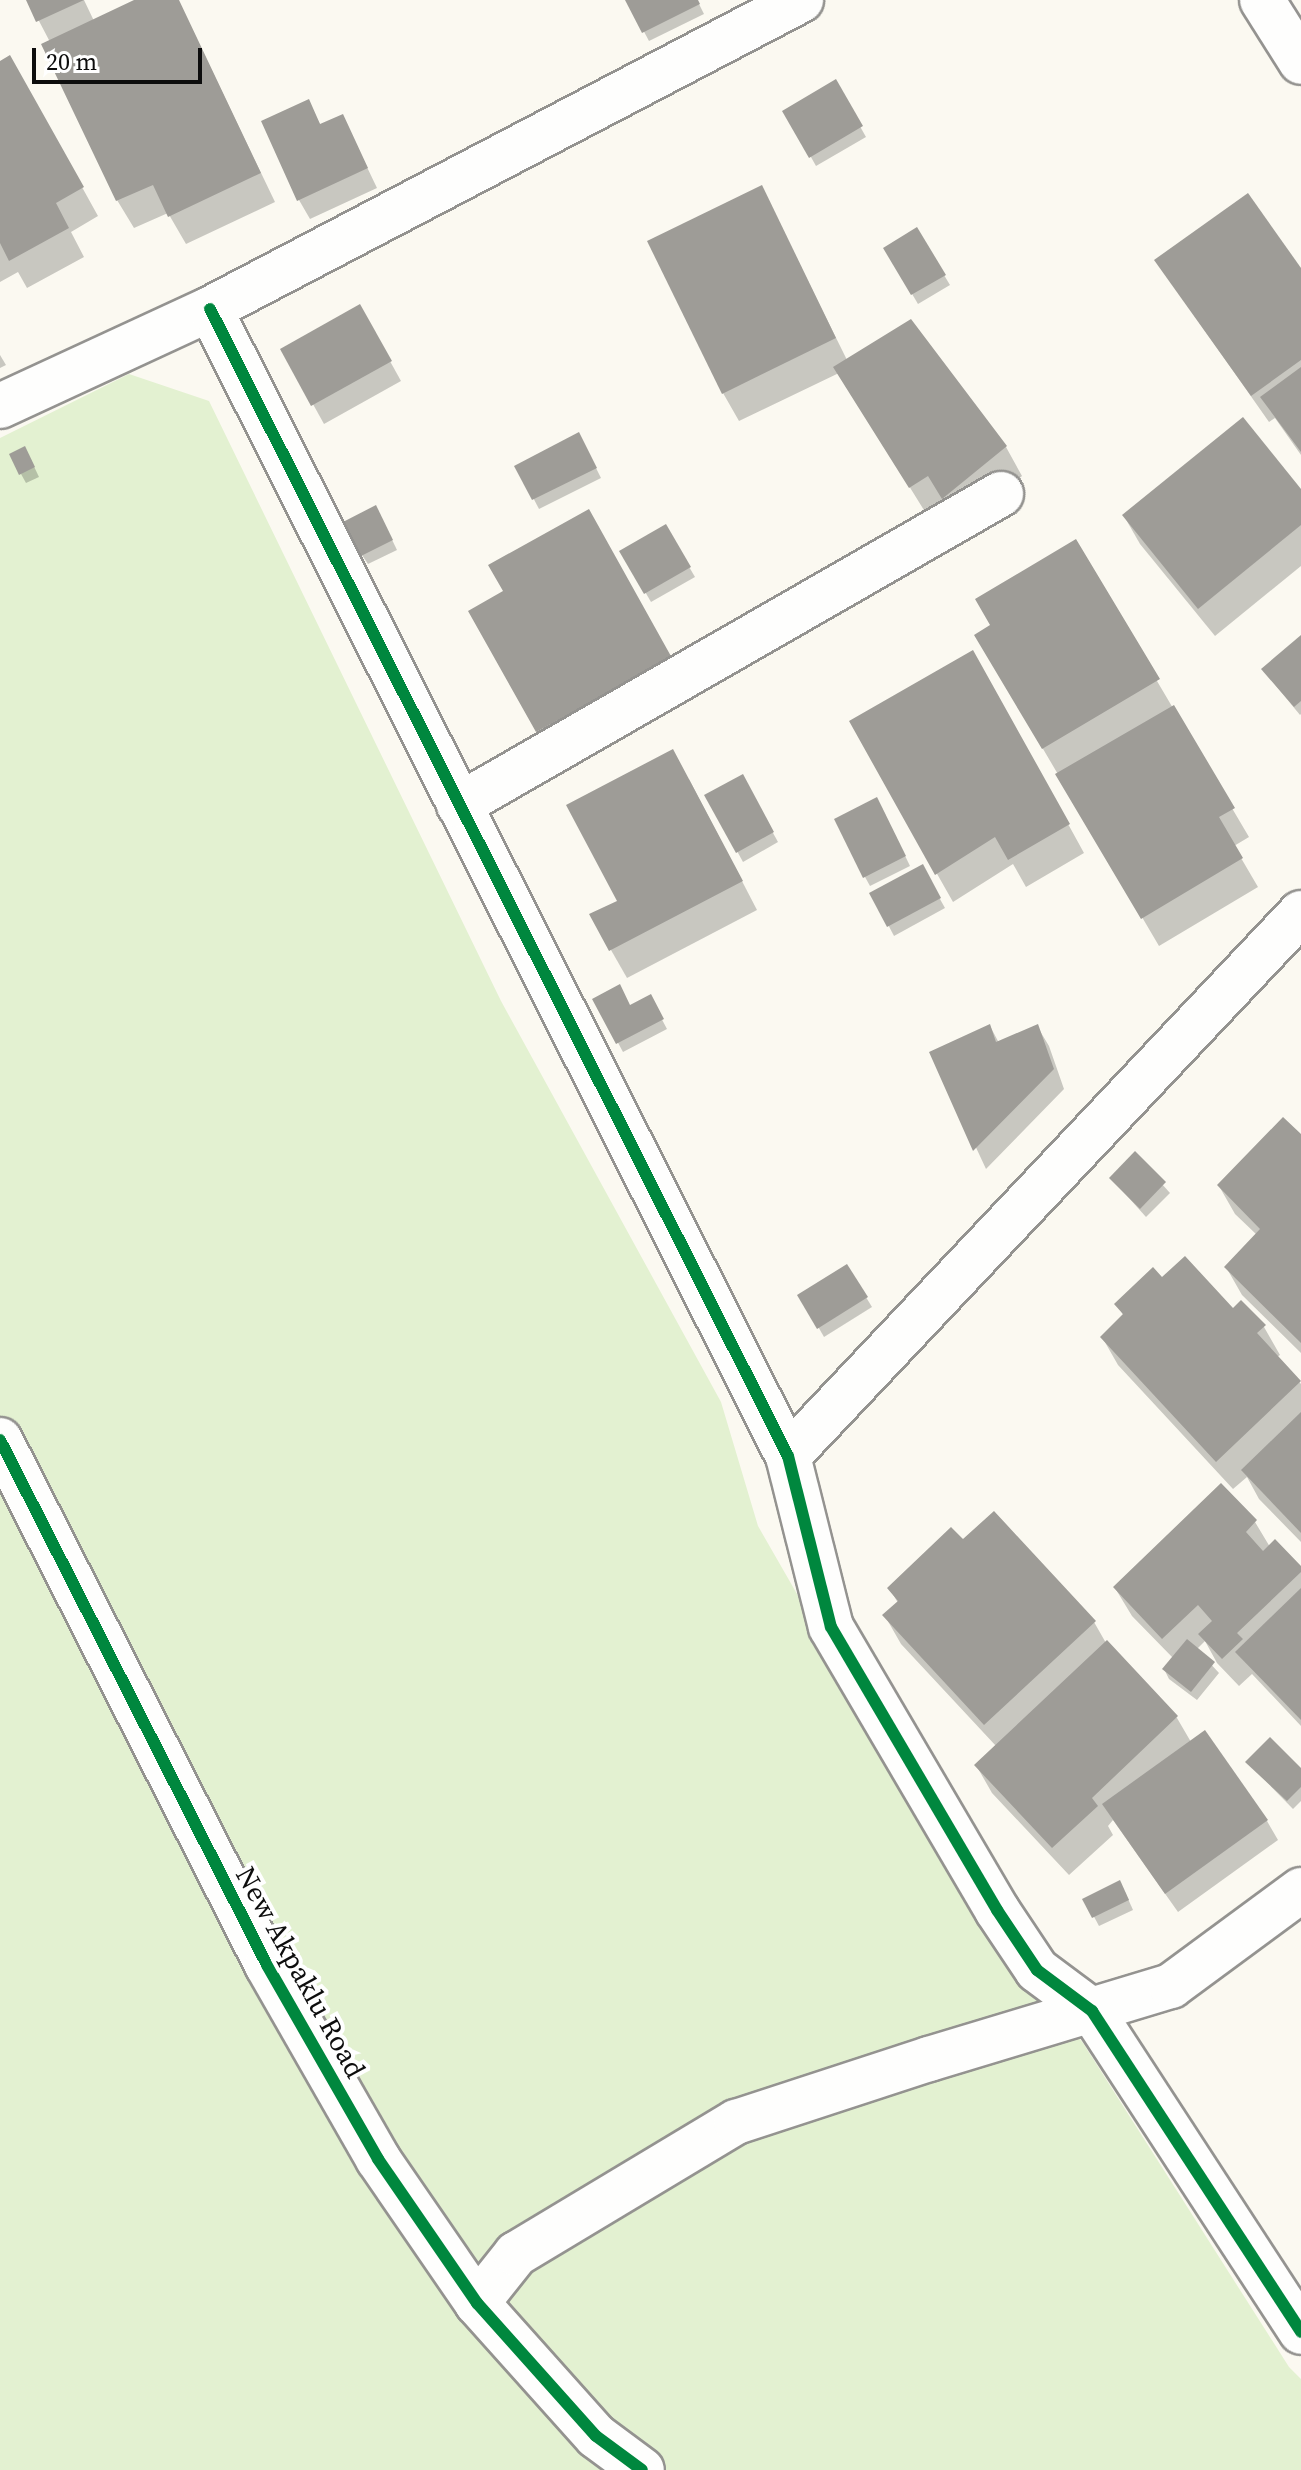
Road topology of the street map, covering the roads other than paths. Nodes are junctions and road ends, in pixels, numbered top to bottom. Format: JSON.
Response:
{"nodes":[{"id":1,"x":801,"y":0,"type":"edge"},
{"id":2,"x":1262,"y":0,"type":"edge"},
{"id":3,"x":1301,"y":62,"type":"edge"},
{"id":4,"x":210,"y":309,"type":"junction"},
{"id":5,"x":0,"y":406,"type":"edge"},
{"id":6,"x":1001,"y":494,"type":"dead end"},
{"id":7,"x":459,"y":805,"type":"junction"},
{"id":8,"x":1301,"y":913,"type":"edge"},
{"id":9,"x":0,"y":1440,"type":"edge"},
{"id":10,"x":788,"y":1456,"type":"junction"},
{"id":11,"x":1301,"y":1890,"type":"edge"},
{"id":12,"x":1092,"y":2011,"type":"junction"},
{"id":13,"x":477,"y":2303,"type":"junction"},
{"id":14,"x":1301,"y":2332,"type":"edge"},
{"id":15,"x":642,"y":2470,"type":"edge"}],
"edges":[{"from":1,"to":4,"type":"street"},
{"from":2,"to":3,"type":"street"},
{"from":4,"to":5,"type":"street"},
{"from":4,"to":7,"type":"street"},
{"from":6,"to":7,"type":"street"},
{"from":7,"to":10,"type":"street"},
{"from":8,"to":10,"type":"street"},
{"from":9,"to":13,"type":"street","name":"New Akpaklu Road"},
{"from":10,"to":12,"type":"street"},
{"from":11,"to":12,"type":"street"},
{"from":12,"to":13,"type":"street"},
{"from":12,"to":14,"type":"street"},
{"from":13,"to":15,"type":"street","name":"New Akpaklu Road"}]}
